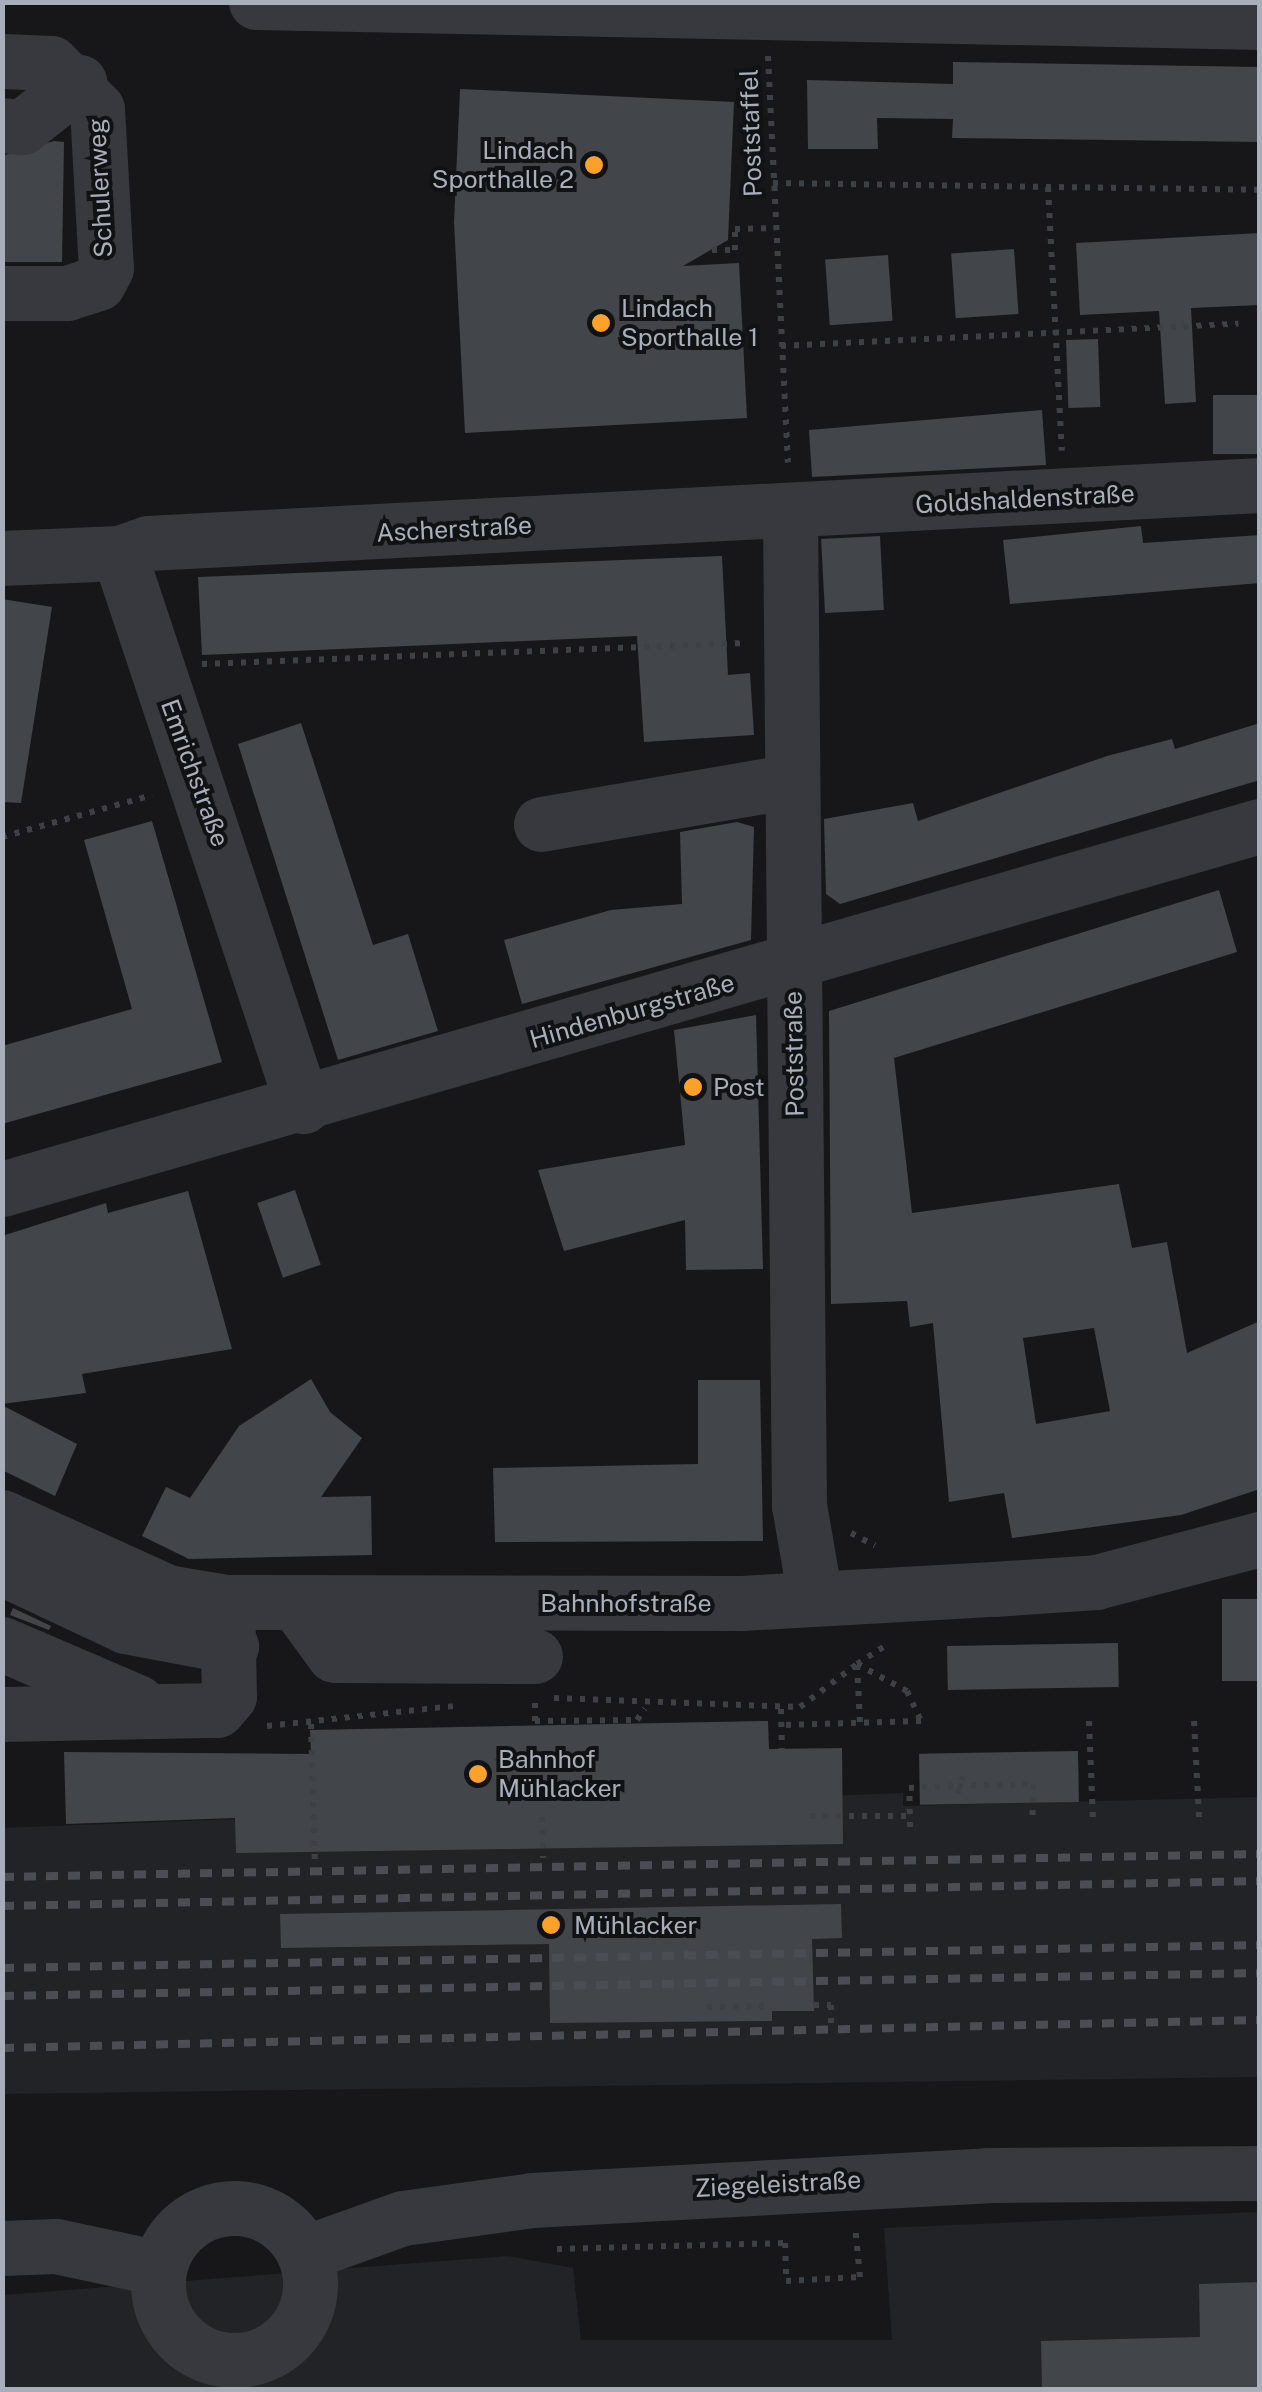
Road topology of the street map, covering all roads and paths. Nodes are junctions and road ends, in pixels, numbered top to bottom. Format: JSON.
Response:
{"nodes":[{"id":1,"x":256,"y":2,"type":"edge"},
{"id":2,"x":823,"y":9,"type":"edge"},
{"id":3,"x":1260,"y":22,"type":"edge"},
{"id":4,"x":767,"y":49,"type":"dead end"},
{"id":5,"x":2,"y":62,"type":"edge"},
{"id":6,"x":79,"y":82,"type":"junction"},
{"id":7,"x":2,"y":126,"type":"edge"},
{"id":8,"x":773,"y":183,"type":"junction"},
{"id":9,"x":1048,"y":187,"type":"junction"},
{"id":10,"x":1260,"y":190,"type":"edge"},
{"id":11,"x":775,"y":228,"type":"junction"},
{"id":12,"x":712,"y":250,"type":"dead end"},
{"id":13,"x":2,"y":293,"type":"edge"},
{"id":14,"x":1238,"y":324,"type":"dead end"},
{"id":15,"x":1056,"y":332,"type":"junction"},
{"id":16,"x":781,"y":346,"type":"junction"},
{"id":17,"x":1062,"y":444,"type":"dead end"},
{"id":18,"x":1260,"y":486,"type":"edge"},
{"id":19,"x":789,"y":494,"type":"junction"},
{"id":20,"x":120,"y":553,"type":"junction"},
{"id":21,"x":2,"y":558,"type":"edge"},
{"id":22,"x":788,"y":641,"type":"junction"},
{"id":23,"x":156,"y":666,"type":"junction"},
{"id":24,"x":202,"y":782,"type":"junction"},
{"id":25,"x":787,"y":782,"type":"junction"},
{"id":26,"x":541,"y":824,"type":"dead end"},
{"id":27,"x":1260,"y":826,"type":"edge"},
{"id":28,"x":2,"y":837,"type":"edge"},
{"id":29,"x":793,"y":965,"type":"junction"},
{"id":30,"x":303,"y":1106,"type":"junction"},
{"id":31,"x":2,"y":1189,"type":"edge"},
{"id":32,"x":2,"y":1517,"type":"edge"},
{"id":33,"x":1260,"y":1539,"type":"edge"},
{"id":34,"x":2,"y":1568,"type":"edge"},
{"id":35,"x":814,"y":1592,"type":"junction"},
{"id":36,"x":229,"y":1624,"type":"junction"},
{"id":37,"x":2,"y":1644,"type":"edge"},
{"id":38,"x":532,"y":1686,"type":"junction"},
{"id":39,"x":460,"y":1706,"type":"dead end"},
{"id":40,"x":645,"y":1708,"type":"junction"},
{"id":41,"x":781,"y":1709,"type":"junction"},
{"id":42,"x":162,"y":1712,"type":"junction"},
{"id":43,"x":2,"y":1714,"type":"edge"},
{"id":44,"x":1089,"y":1721,"type":"dead end"},
{"id":45,"x":1194,"y":1721,"type":"dead end"},
{"id":46,"x":311,"y":1724,"type":"junction"},
{"id":47,"x":782,"y":1725,"type":"junction"},
{"id":48,"x":246,"y":1733,"type":"dead end"},
{"id":49,"x":782,"y":1749,"type":"dead end"},
{"id":50,"x":963,"y":1777,"type":"dead end"},
{"id":51,"x":958,"y":1790,"type":"junction"},
{"id":52,"x":810,"y":1816,"type":"dead end"},
{"id":53,"x":910,"y":1816,"type":"junction"},
{"id":54,"x":542,"y":1817,"type":"dead end"},
{"id":55,"x":1199,"y":1818,"type":"dead end"},
{"id":56,"x":1094,"y":1822,"type":"dead end"},
{"id":57,"x":1032,"y":1823,"type":"dead end"},
{"id":58,"x":910,"y":1827,"type":"dead end"},
{"id":59,"x":543,"y":1858,"type":"dead end"},
{"id":60,"x":315,"y":1864,"type":"dead end"},
{"id":61,"x":814,"y":2005,"type":"dead end"},
{"id":62,"x":770,"y":2006,"type":"dead end"},
{"id":63,"x":707,"y":2008,"type":"dead end"},
{"id":64,"x":831,"y":2024,"type":"dead end"},
{"id":65,"x":1260,"y":2172,"type":"edge"},
{"id":66,"x":2,"y":2248,"type":"edge"},
{"id":67,"x":567,"y":2252,"type":"dead end"},
{"id":68,"x":305,"y":2253,"type":"junction"},
{"id":69,"x":159,"y":2268,"type":"junction"},
{"id":70,"x":860,"y":2277,"type":"dead end"}],
"edges":[{"from":1,"to":2,"type":"street"},
{"from":2,"to":3,"type":"street"},
{"from":4,"to":8,"type":"path","name":"Poststaffel"},
{"from":5,"to":6,"type":"street"},
{"from":6,"to":7,"type":"street"},
{"from":6,"to":13,"type":"street","name":"Schulerweg"},
{"from":8,"to":9,"type":"path"},
{"from":8,"to":11,"type":"path","name":"Poststaffel"},
{"from":9,"to":10,"type":"path"},
{"from":9,"to":15,"type":"path"},
{"from":11,"to":12,"type":"path"},
{"from":11,"to":16,"type":"path","name":"Poststaffel"},
{"from":14,"to":15,"type":"path"},
{"from":15,"to":16,"type":"path"},
{"from":15,"to":17,"type":"path"},
{"from":16,"to":19,"type":"path"},
{"from":18,"to":19,"type":"street","name":"Goldshaldenstraße"},
{"from":19,"to":20,"type":"street","name":"Ascherstraße"},
{"from":19,"to":22,"type":"street","name":"Poststraße"},
{"from":20,"to":21,"type":"street"},
{"from":20,"to":23,"type":"street","name":"Emrichstraße"},
{"from":22,"to":23,"type":"path"},
{"from":22,"to":25,"type":"street","name":"Poststraße"},
{"from":23,"to":24,"type":"street","name":"Emrichstraße"},
{"from":24,"to":28,"type":"path"},
{"from":24,"to":30,"type":"street","name":"Emrichstraße"},
{"from":25,"to":26,"type":"street"},
{"from":25,"to":29,"type":"street","name":"Poststraße"},
{"from":27,"to":29,"type":"street","name":"Hindenburgstraße"},
{"from":29,"to":30,"type":"street","name":"Hindenburgstraße"},
{"from":29,"to":35,"type":"street","name":"Poststraße"},
{"from":30,"to":31,"type":"street","name":"Hindenburgstraße"},
{"from":32,"to":36,"type":"street","name":"Bahnhofstraße"},
{"from":33,"to":35,"type":"street","name":"Bahnhofstraße"},
{"from":34,"to":36,"type":"street"},
{"from":35,"to":38,"type":"street","name":"Bahnhofstraße"},
{"from":36,"to":38,"type":"street","name":"Bahnhofstraße"},
{"from":36,"to":42,"type":"street"},
{"from":37,"to":42,"type":"street"},
{"from":38,"to":40,"type":"path"},
{"from":38,"to":40,"type":"path"},
{"from":39,"to":46,"type":"path"},
{"from":40,"to":41,"type":"path"},
{"from":41,"to":47,"type":"path"},
{"from":41,"to":47,"type":"path"},
{"from":42,"to":43,"type":"street"},
{"from":44,"to":56,"type":"path"},
{"from":45,"to":55,"type":"path"},
{"from":46,"to":48,"type":"path"},
{"from":46,"to":60,"type":"path"},
{"from":47,"to":49,"type":"path"},
{"from":50,"to":51,"type":"path"},
{"from":51,"to":53,"type":"path"},
{"from":51,"to":57,"type":"path"},
{"from":52,"to":53,"type":"path"},
{"from":53,"to":58,"type":"path"},
{"from":54,"to":59,"type":"path"},
{"from":61,"to":64,"type":"path"},
{"from":62,"to":63,"type":"path"},
{"from":65,"to":68,"type":"street","name":"Ziegeleistraße"},
{"from":66,"to":69,"type":"street"},
{"from":67,"to":70,"type":"path"},
{"from":68,"to":69,"type":"street"},
{"from":68,"to":69,"type":"street"}]}
